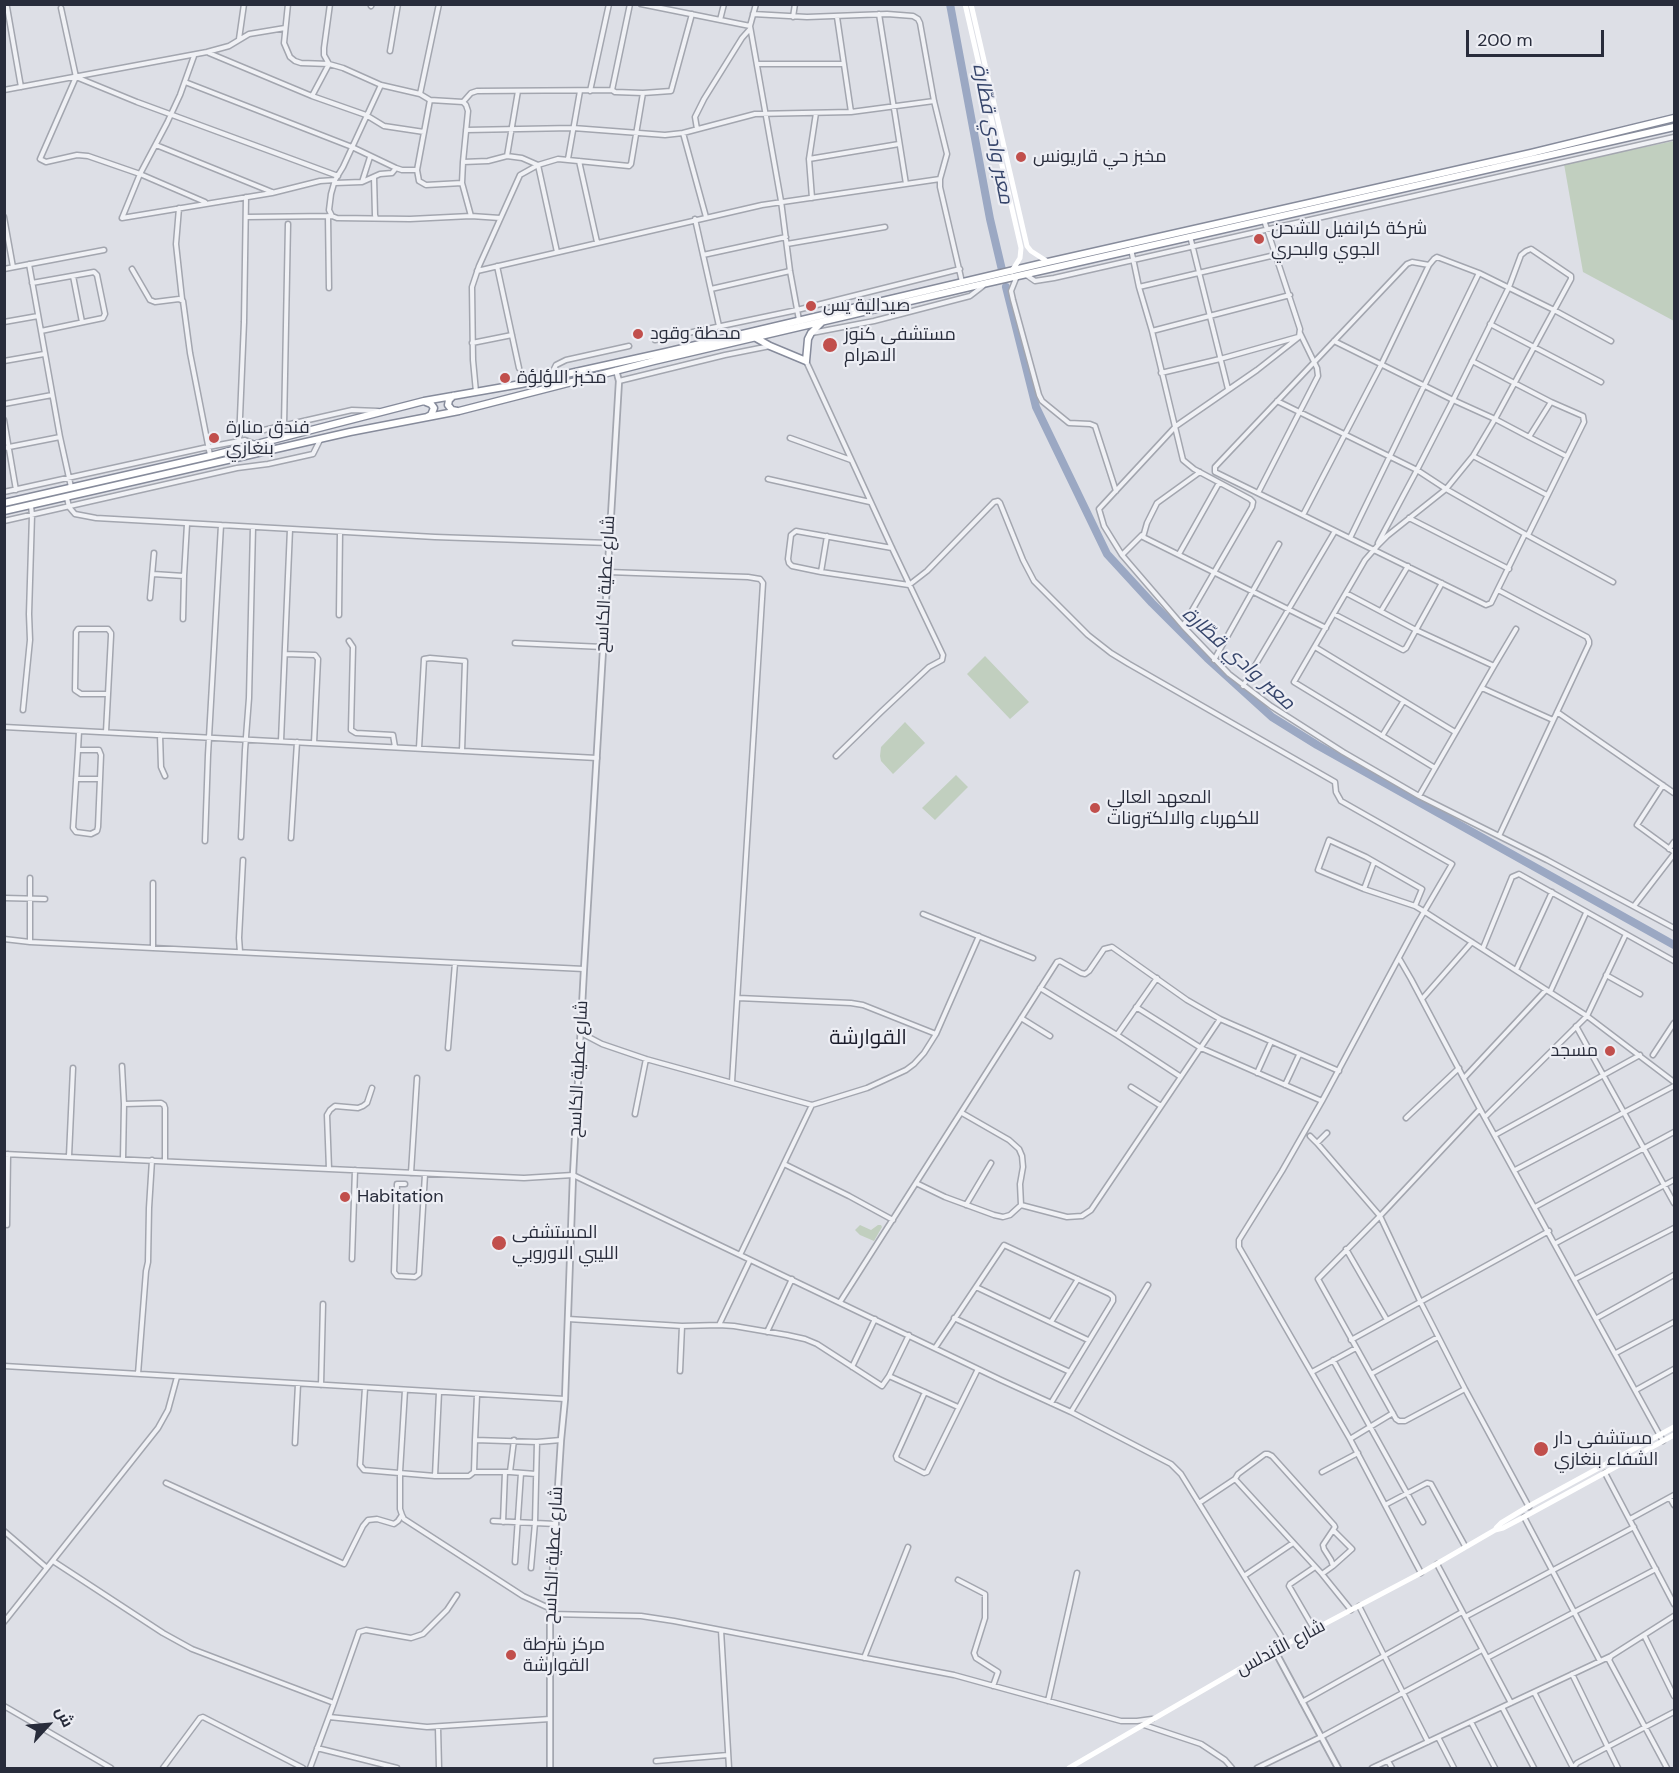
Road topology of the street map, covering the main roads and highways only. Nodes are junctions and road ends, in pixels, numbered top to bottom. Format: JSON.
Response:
{"nodes":[{"id":1,"x":965,"y":4,"type":"edge"},
{"id":2,"x":971,"y":4,"type":"edge"},
{"id":3,"x":982,"y":65,"type":"junction"},
{"id":4,"x":1674,"y":118,"type":"edge"},
{"id":5,"x":1674,"y":127,"type":"edge"},
{"id":6,"x":1024,"y":247,"type":"junction"},
{"id":7,"x":1048,"y":262,"type":"junction"},
{"id":8,"x":1015,"y":274,"type":"junction"},
{"id":9,"x":823,"y":321,"type":"junction"},
{"id":10,"x":756,"y":338,"type":"junction"},
{"id":11,"x":454,"y":396,"type":"junction"},
{"id":12,"x":424,"y":401,"type":"junction"},
{"id":13,"x":459,"y":411,"type":"junction"},
{"id":14,"x":427,"y":417,"type":"junction"},
{"id":15,"x":4,"y":503,"type":"edge"},
{"id":16,"x":4,"y":511,"type":"edge"},
{"id":17,"x":1674,"y":1427,"type":"edge"},
{"id":18,"x":1674,"y":1436,"type":"edge"},
{"id":19,"x":1495,"y":1530,"type":"junction"},
{"id":20,"x":1069,"y":1768,"type":"edge"}],
"edges":[{"from":1,"to":3,"type":"main road"},
{"from":2,"to":3,"type":"main road"},
{"from":3,"to":6,"type":"main road"},
{"from":4,"to":7,"type":"highway"},
{"from":5,"to":8,"type":"highway"},
{"from":6,"to":7,"type":"main road"},
{"from":6,"to":8,"type":"main road"},
{"from":7,"to":8,"type":"highway"},
{"from":8,"to":9,"type":"highway"},
{"from":8,"to":11,"type":"highway"},
{"from":9,"to":10,"type":"highway"},
{"from":9,"to":10,"type":"highway"},
{"from":10,"to":13,"type":"highway"},
{"from":11,"to":12,"type":"highway"},
{"from":11,"to":13,"type":"highway"},
{"from":12,"to":14,"type":"highway"},
{"from":12,"to":15,"type":"highway"},
{"from":13,"to":14,"type":"highway"},
{"from":14,"to":16,"type":"highway"},
{"from":17,"to":19,"type":"main road","name":"شارع الأندلس"},
{"from":18,"to":19,"type":"main road","name":"شارع الأندلس"},
{"from":19,"to":20,"type":"main road","name":"شارع الأندلس"}]}
